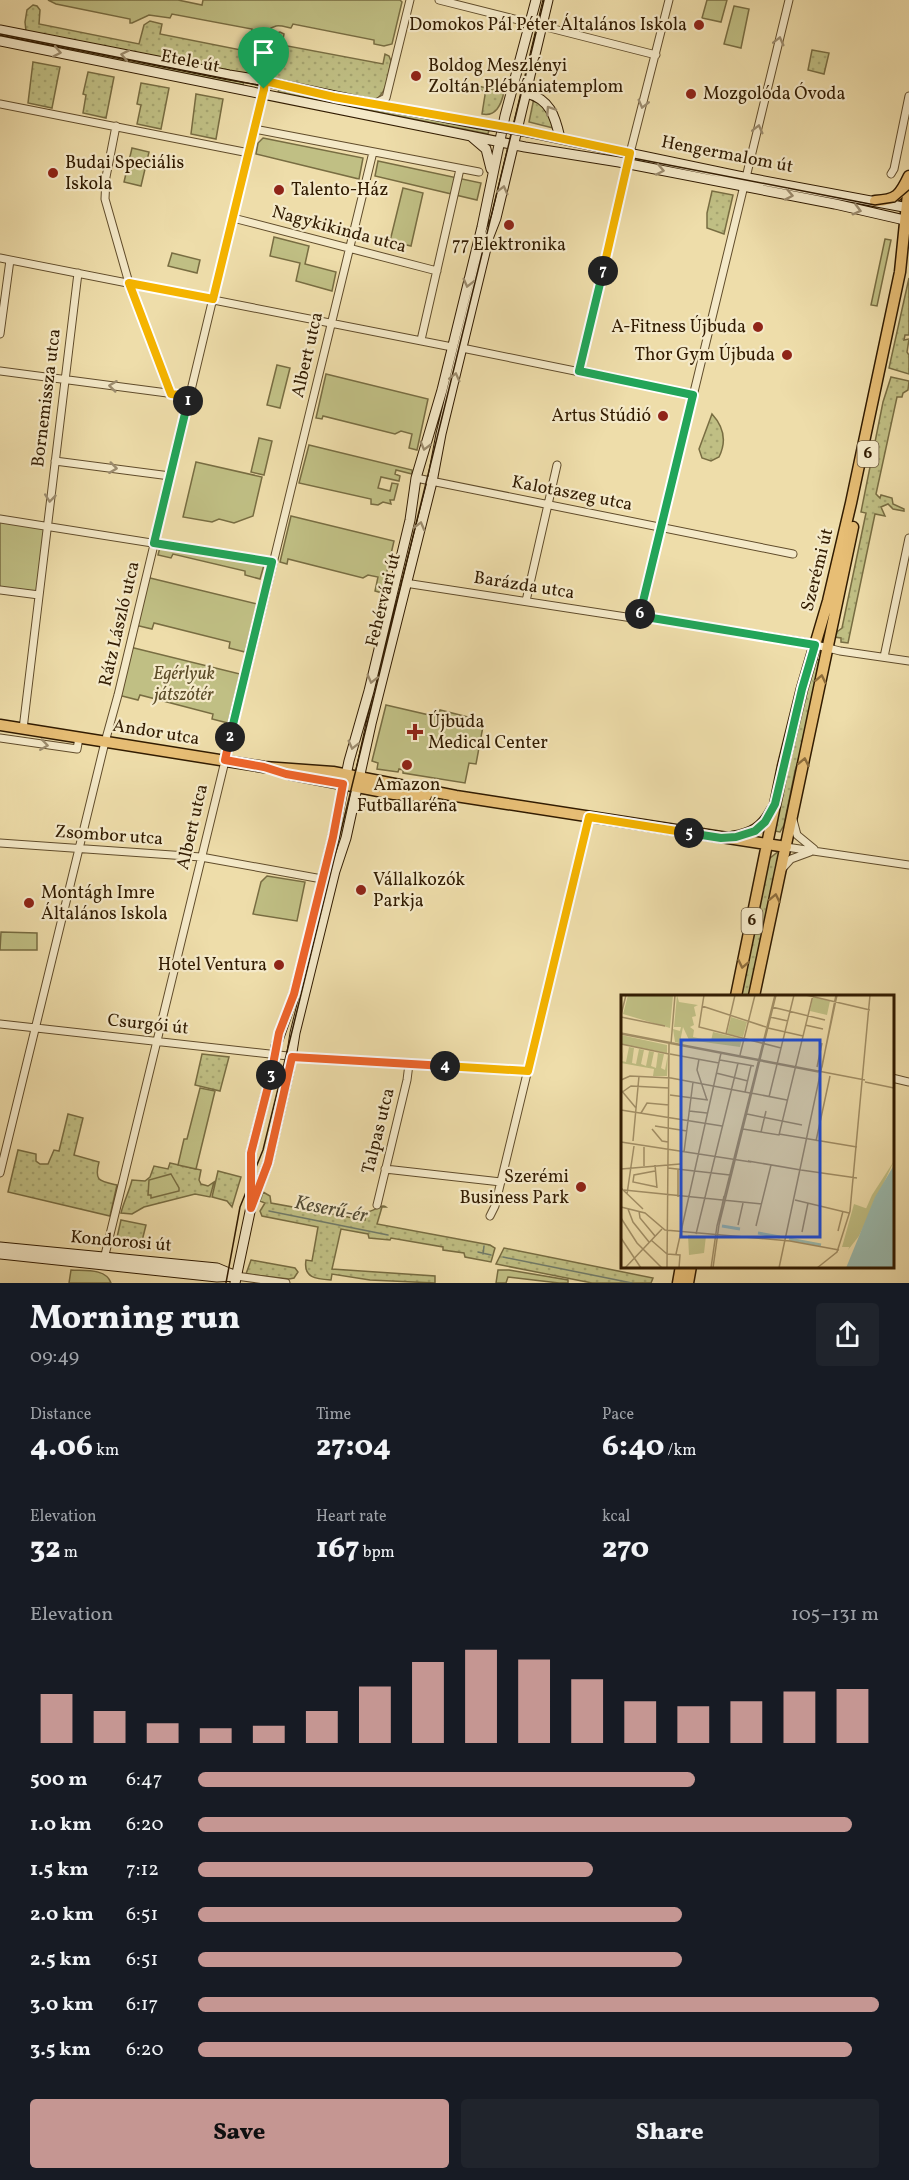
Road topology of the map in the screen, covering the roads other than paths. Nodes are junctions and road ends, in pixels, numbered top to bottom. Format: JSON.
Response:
{"nodes":[{"id":1,"x":410,"y":0,"type":"edge"},
{"id":2,"x":439,"y":0,"type":"edge"},
{"id":3,"x":536,"y":0,"type":"edge"},
{"id":4,"x":548,"y":0,"type":"edge"},
{"id":5,"x":669,"y":0,"type":"edge"},
{"id":6,"x":789,"y":0,"type":"edge"},
{"id":7,"x":530,"y":23,"type":"junction"},
{"id":8,"x":542,"y":26,"type":"junction"},
{"id":9,"x":0,"y":30,"type":"edge"},
{"id":10,"x":0,"y":41,"type":"edge"},
{"id":11,"x":656,"y":55,"type":"junction"},
{"id":12,"x":265,"y":81,"type":"junction"},
{"id":13,"x":263,"y":93,"type":"junction"},
{"id":14,"x":526,"y":93,"type":"junction"},
{"id":15,"x":510,"y":97,"type":"junction"},
{"id":16,"x":386,"y":98,"type":"junction"},
{"id":17,"x":909,"y":98,"type":"edge"},
{"id":18,"x":0,"y":104,"type":"edge"},
{"id":19,"x":373,"y":104,"type":"junction"},
{"id":20,"x":398,"y":109,"type":"junction"},
{"id":21,"x":480,"y":124,"type":"junction"},
{"id":22,"x":116,"y":126,"type":"junction"},
{"id":23,"x":502,"y":127,"type":"junction"},
{"id":24,"x":254,"y":129,"type":"junction"},
{"id":25,"x":517,"y":129,"type":"junction"},
{"id":26,"x":464,"y":133,"type":"junction"},
{"id":27,"x":560,"y":138,"type":"junction"},
{"id":28,"x":499,"y":141,"type":"junction"},
{"id":29,"x":514,"y":144,"type":"junction"},
{"id":30,"x":373,"y":152,"type":"junction"},
{"id":31,"x":249,"y":153,"type":"junction"},
{"id":32,"x":630,"y":153,"type":"junction"},
{"id":33,"x":628,"y":163,"type":"junction"},
{"id":34,"x":460,"y":169,"type":"junction"},
{"id":35,"x":479,"y":172,"type":"dead end"},
{"id":36,"x":492,"y":174,"type":"junction"},
{"id":37,"x":891,"y":174,"type":"dead end"},
{"id":38,"x":909,"y":176,"type":"edge"},
{"id":39,"x":744,"y":182,"type":"junction"},
{"id":40,"x":909,"y":184,"type":"edge"},
{"id":41,"x":875,"y":201,"type":"junction"},
{"id":42,"x":908,"y":208,"type":"edge"},
{"id":43,"x":233,"y":218,"type":"junction"},
{"id":44,"x":907,"y":221,"type":"edge"},
{"id":45,"x":350,"y":248,"type":"junction"},
{"id":46,"x":0,"y":258,"type":"edge"},
{"id":47,"x":9,"y":260,"type":"junction"},
{"id":48,"x":909,"y":260,"type":"edge"},
{"id":49,"x":437,"y":271,"type":"junction"},
{"id":50,"x":78,"y":273,"type":"junction"},
{"id":51,"x":129,"y":283,"type":"junction"},
{"id":52,"x":213,"y":299,"type":"junction"},
{"id":53,"x":331,"y":323,"type":"junction"},
{"id":54,"x":0,"y":334,"type":"edge"},
{"id":55,"x":421,"y":340,"type":"junction"},
{"id":56,"x":457,"y":348,"type":"junction"},
{"id":57,"x":0,"y":371,"type":"edge"},
{"id":58,"x":579,"y":371,"type":"junction"},
{"id":59,"x":64,"y":380,"type":"junction"},
{"id":60,"x":171,"y":394,"type":"junction"},
{"id":61,"x":693,"y":395,"type":"junction"},
{"id":62,"x":190,"y":396,"type":"junction"},
{"id":63,"x":55,"y":461,"type":"junction"},
{"id":64,"x":556,"y":465,"type":"dead end"},
{"id":65,"x":170,"y":476,"type":"junction"},
{"id":66,"x":416,"y":478,"type":"junction"},
{"id":67,"x":432,"y":482,"type":"junction"},
{"id":68,"x":547,"y":504,"type":"junction"},
{"id":69,"x":0,"y":519,"type":"edge"},
{"id":70,"x":47,"y":527,"type":"junction"},
{"id":71,"x":661,"y":527,"type":"junction"},
{"id":72,"x":909,"y":538,"type":"edge"},
{"id":73,"x":154,"y":543,"type":"junction"},
{"id":74,"x":793,"y":554,"type":"dead end"},
{"id":75,"x":272,"y":562,"type":"junction"},
{"id":76,"x":405,"y":583,"type":"junction"},
{"id":77,"x":0,"y":590,"type":"edge"},
{"id":78,"x":39,"y":595,"type":"junction"},
{"id":79,"x":526,"y":601,"type":"junction"},
{"id":80,"x":639,"y":617,"type":"junction"},
{"id":81,"x":815,"y":645,"type":"junction"},
{"id":82,"x":828,"y":648,"type":"junction"},
{"id":83,"x":884,"y":657,"type":"junction"},
{"id":84,"x":909,"y":661,"type":"edge"},
{"id":85,"x":0,"y":726,"type":"edge"},
{"id":86,"x":23,"y":729,"type":"junction"},
{"id":87,"x":0,"y":738,"type":"edge"},
{"id":88,"x":79,"y":738,"type":"junction"},
{"id":89,"x":105,"y":742,"type":"junction"},
{"id":90,"x":225,"y":760,"type":"junction"},
{"id":91,"x":344,"y":780,"type":"junction"},
{"id":92,"x":359,"y":783,"type":"junction"},
{"id":93,"x":775,"y":804,"type":"junction"},
{"id":94,"x":793,"y":813,"type":"junction"},
{"id":95,"x":589,"y":817,"type":"junction"},
{"id":96,"x":721,"y":838,"type":"junction"},
{"id":97,"x":0,"y":843,"type":"edge"},
{"id":98,"x":768,"y":845,"type":"junction"},
{"id":99,"x":786,"y":847,"type":"junction"},
{"id":100,"x":79,"y":849,"type":"junction"},
{"id":101,"x":821,"y":852,"type":"junction"},
{"id":102,"x":201,"y":857,"type":"junction"},
{"id":103,"x":909,"y":866,"type":"edge"},
{"id":104,"x":780,"y":872,"type":"junction"},
{"id":105,"x":322,"y":879,"type":"junction"},
{"id":106,"x":736,"y":995,"type":"edge"},
{"id":107,"x":754,"y":995,"type":"edge"},
{"id":108,"x":286,"y":1017,"type":"junction"},
{"id":109,"x":0,"y":1024,"type":"edge"},
{"id":110,"x":34,"y":1028,"type":"junction"},
{"id":111,"x":158,"y":1041,"type":"junction"},
{"id":112,"x":275,"y":1055,"type":"junction"},
{"id":113,"x":292,"y":1057,"type":"junction"},
{"id":114,"x":409,"y":1064,"type":"junction"},
{"id":115,"x":528,"y":1071,"type":"junction"},
{"id":116,"x":894,"y":1078,"type":"edge"},
{"id":117,"x":909,"y":1082,"type":"edge"},
{"id":118,"x":385,"y":1169,"type":"junction"},
{"id":119,"x":0,"y":1173,"type":"edge"},
{"id":120,"x":501,"y":1182,"type":"junction"},
{"id":121,"x":377,"y":1205,"type":"dead end"},
{"id":122,"x":251,"y":1208,"type":"junction"},
{"id":123,"x":490,"y":1216,"type":"dead end"},
{"id":124,"x":0,"y":1247,"type":"edge"},
{"id":125,"x":0,"y":1254,"type":"edge"},
{"id":126,"x":104,"y":1261,"type":"junction"},
{"id":127,"x":681,"y":1268,"type":"edge"},
{"id":128,"x":691,"y":1268,"type":"edge"},
{"id":129,"x":236,"y":1280,"type":"edge"},
{"id":130,"x":286,"y":1283,"type":"edge"},
{"id":131,"x":678,"y":1283,"type":"edge"},
{"id":132,"x":688,"y":1283,"type":"edge"}],
"edges":[{"from":1,"to":16,"type":"street"},
{"from":2,"to":7,"type":"street"},
{"from":3,"to":7,"type":"street","name":"Fehérvári út"},
{"from":4,"to":8,"type":"street","name":"Fehérvári út"},
{"from":5,"to":11,"type":"street"},
{"from":39,"to":6,"type":"street","one_way":true},
{"from":7,"to":8,"type":"street"},
{"from":7,"to":15,"type":"street","name":"Fehérvári út"},
{"from":8,"to":11,"type":"street"},
{"from":8,"to":14,"type":"street","name":"Fehérvári út"},
{"from":12,"to":9,"type":"street","name":"Etele út","one_way":true},
{"from":10,"to":13,"type":"street","name":"Etele út","one_way":true},
{"from":11,"to":32,"type":"street","one_way":true},
{"from":12,"to":13,"type":"street","name":"Rátz László utca"},
{"from":12,"to":19,"type":"street","name":"Etele út"},
{"from":13,"to":24,"type":"street","name":"Rátz László utca"},
{"from":13,"to":26,"type":"street","name":"Etele út"},
{"from":14,"to":25,"type":"street","name":"Fehérvári út"},
{"from":27,"to":14,"type":"street","one_way":true},
{"from":15,"to":21,"type":"street"},
{"from":15,"to":23,"type":"street","name":"Fehérvári út"},
{"from":16,"to":19,"type":"street"},
{"from":16,"to":20,"type":"street"},
{"from":17,"to":37,"type":"street"},
{"from":18,"to":22,"type":"street"},
{"from":19,"to":20,"type":"street","name":"Etele út"},
{"from":20,"to":21,"type":"street","name":"Etele út"},
{"from":21,"to":23,"type":"street","name":"Etele út"},
{"from":22,"to":31,"type":"street"},
{"from":22,"to":51,"type":"street"},
{"from":23,"to":25,"type":"street","name":"Hengermalom út"},
{"from":23,"to":28,"type":"street","name":"Fehérvári út"},
{"from":24,"to":30,"type":"street"},
{"from":24,"to":31,"type":"street","name":"Rátz László utca"},
{"from":25,"to":27,"type":"street","name":"Hengermalom út"},
{"from":25,"to":29,"type":"street","name":"Fehérvári út"},
{"from":26,"to":28,"type":"street","name":"Etele út"},
{"from":26,"to":36,"type":"street"},
{"from":27,"to":32,"type":"street","name":"Hengermalom út"},
{"from":28,"to":29,"type":"street","name":"Etele út"},
{"from":28,"to":36,"type":"street","name":"Fehérvári út"},
{"from":29,"to":33,"type":"street","name":"Hengermalom út"},
{"from":56,"to":29,"type":"street","name":"Fehérvári út","one_way":true},
{"from":30,"to":34,"type":"street"},
{"from":30,"to":45,"type":"street","name":"Albert utca"},
{"from":31,"to":43,"type":"street","name":"Rátz László utca"},
{"from":32,"to":33,"type":"street"},
{"from":32,"to":39,"type":"street","name":"Hengermalom út"},
{"from":33,"to":39,"type":"street","name":"Hengermalom út","one_way":true},
{"from":33,"to":58,"type":"street"},
{"from":34,"to":35,"type":"street"},
{"from":34,"to":49,"type":"street"},
{"from":36,"to":56,"type":"street","name":"Fehérvári út","one_way":true},
{"from":38,"to":41,"type":"main road"},
{"from":39,"to":41,"type":"street","name":"Hengermalom út"},
{"from":39,"to":44,"type":"street","name":"Hengermalom út","one_way":true},
{"from":39,"to":61,"type":"street"},
{"from":40,"to":42,"type":"main road","name":"Szerémi út","number":"6"},
{"from":41,"to":42,"type":"street","name":"Hengermalom út"},
{"from":42,"to":44,"type":"main road","name":"Szerémi út","number":"6"},
{"from":43,"to":45,"type":"street","name":"Nagykikinda utca"},
{"from":43,"to":52,"type":"street","name":"Rátz László utca"},
{"from":44,"to":81,"type":"main road","name":"Szerémi út","number":"6"},
{"from":45,"to":49,"type":"street","name":"Nagykikinda utca"},
{"from":45,"to":53,"type":"street","name":"Albert utca"},
{"from":46,"to":47,"type":"street"},
{"from":47,"to":50,"type":"street"},
{"from":47,"to":54,"type":"street"},
{"from":48,"to":82,"type":"main road","name":"Szerémi út","number":"6"},
{"from":49,"to":55,"type":"street"},
{"from":50,"to":51,"type":"street"},
{"from":50,"to":59,"type":"street","name":"Bornemissza utca"},
{"from":51,"to":52,"type":"street"},
{"from":51,"to":60,"type":"street"},
{"from":52,"to":53,"type":"street"},
{"from":52,"to":62,"type":"street","name":"Rátz László utca"},
{"from":53,"to":55,"type":"street"},
{"from":53,"to":75,"type":"street","name":"Albert utca"},
{"from":55,"to":56,"type":"street"},
{"from":56,"to":58,"type":"street"},
{"from":56,"to":66,"type":"street","name":"Fehérvári út","one_way":true},
{"from":67,"to":56,"type":"street","name":"Fehérvári út","one_way":true},
{"from":57,"to":59,"type":"street"},
{"from":58,"to":61,"type":"street"},
{"from":60,"to":59,"type":"street","one_way":true},
{"from":59,"to":63,"type":"street","name":"Bornemissza utca"},
{"from":60,"to":62,"type":"street"},
{"from":61,"to":71,"type":"street"},
{"from":62,"to":65,"type":"street","name":"Rátz László utca"},
{"from":63,"to":65,"type":"street","one_way":true},
{"from":63,"to":70,"type":"street","name":"Bornemissza utca","one_way":true},
{"from":64,"to":68,"type":"street"},
{"from":65,"to":73,"type":"street","name":"Rátz László utca"},
{"from":66,"to":67,"type":"street","name":"Kalotaszeg utca"},
{"from":66,"to":91,"type":"street","name":"Fehérvári út","one_way":true},
{"from":67,"to":68,"type":"street","name":"Kalotaszeg utca"},
{"from":76,"to":67,"type":"street","name":"Fehérvári út","one_way":true},
{"from":68,"to":71,"type":"street","name":"Kalotaszeg utca"},
{"from":68,"to":79,"type":"street"},
{"from":69,"to":70,"type":"street"},
{"from":70,"to":73,"type":"street"},
{"from":70,"to":78,"type":"street","name":"Bornemissza utca"},
{"from":71,"to":74,"type":"street","name":"Kalotaszeg utca"},
{"from":71,"to":80,"type":"street"},
{"from":72,"to":83,"type":"street"},
{"from":73,"to":75,"type":"street"},
{"from":73,"to":89,"type":"street","name":"Rátz László utca"},
{"from":75,"to":90,"type":"street","name":"Albert utca"},
{"from":76,"to":79,"type":"street","name":"Barázda utca"},
{"from":76,"to":92,"type":"street","name":"Fehérvári út"},
{"from":77,"to":78,"type":"street"},
{"from":78,"to":86,"type":"street"},
{"from":79,"to":80,"type":"street","name":"Barázda utca"},
{"from":80,"to":81,"type":"street","name":"Barázda utca"},
{"from":81,"to":82,"type":"street","name":"Barázda utca"},
{"from":81,"to":93,"type":"main road","name":"Szerémi út","number":"6"},
{"from":82,"to":83,"type":"street","name":"Barázda utca"},
{"from":94,"to":82,"type":"main road","name":"Szerémi út","number":"6","one_way":true},
{"from":83,"to":84,"type":"street","name":"Barázda utca"},
{"from":85,"to":86,"type":"main road","name":"Andor utca"},
{"from":86,"to":88,"type":"main road","name":"Andor utca"},
{"from":87,"to":88,"type":"street","one_way":true},
{"from":88,"to":89,"type":"main road","name":"Andor utca"},
{"from":89,"to":90,"type":"main road","name":"Andor utca"},
{"from":89,"to":100,"type":"street","name":"Rátz László utca"},
{"from":90,"to":91,"type":"main road","name":"Andor utca"},
{"from":90,"to":102,"type":"street","name":"Albert utca"},
{"from":91,"to":92,"type":"main road","name":"Andor utca"},
{"from":91,"to":105,"type":"street","name":"Fehérvári út"},
{"from":92,"to":95,"type":"main road","name":"Andor utca"},
{"from":92,"to":113,"type":"street","name":"Fehérvári út"},
{"from":93,"to":96,"type":"main road"},
{"from":93,"to":98,"type":"main road","name":"Szerémi út","number":"6"},
{"from":94,"to":99,"type":"main road","name":"Szerémi út","number":"6"},
{"from":94,"to":101,"type":"street"},
{"from":95,"to":96,"type":"main road","name":"Andor utca"},
{"from":95,"to":115,"type":"street"},
{"from":96,"to":98,"type":"main road","name":"Andor utca"},
{"from":97,"to":100,"type":"street","name":"Zsombor utca"},
{"from":98,"to":99,"type":"main road","name":"Andor utca"},
{"from":98,"to":106,"type":"main road","name":"Szerémi út","number":"6","one_way":true},
{"from":99,"to":101,"type":"street"},
{"from":99,"to":104,"type":"main road","name":"Szerémi út","number":"6"},
{"from":100,"to":102,"type":"street","name":"Zsombor utca"},
{"from":100,"to":110,"type":"street","name":"Rátz László utca"},
{"from":101,"to":103,"type":"street"},
{"from":101,"to":104,"type":"street"},
{"from":102,"to":105,"type":"street","name":"Zsombor utca"},
{"from":102,"to":111,"type":"street","name":"Albert utca"},
{"from":107,"to":104,"type":"main road","name":"Szerémi út","number":"6","one_way":true},
{"from":105,"to":108,"type":"street","name":"Fehérvári út"},
{"from":108,"to":112,"type":"street","name":"Fehérvári út"},
{"from":108,"to":113,"type":"street"},
{"from":109,"to":110,"type":"street","name":"Csurgói út"},
{"from":110,"to":111,"type":"street","name":"Csurgói út"},
{"from":110,"to":119,"type":"street","name":"Rátz László utca"},
{"from":111,"to":112,"type":"street","name":"Csurgói út"},
{"from":111,"to":126,"type":"street","name":"Albert utca"},
{"from":112,"to":113,"type":"street","name":"Csurgói út"},
{"from":112,"to":122,"type":"street","name":"Fehérvári út"},
{"from":113,"to":114,"type":"street","name":"Csurgói út"},
{"from":113,"to":122,"type":"street","name":"Fehérvári út"},
{"from":114,"to":115,"type":"street","name":"Csurgói út"},
{"from":114,"to":118,"type":"street","name":"Talpas utca"},
{"from":115,"to":120,"type":"street"},
{"from":116,"to":117,"type":"street"},
{"from":118,"to":120,"type":"street"},
{"from":118,"to":121,"type":"street","name":"Talpas utca"},
{"from":120,"to":123,"type":"street"},
{"from":122,"to":129,"type":"street","name":"Fehérvári út"},
{"from":124,"to":126,"type":"street","name":"Kondorosi út"},
{"from":125,"to":126,"type":"street","name":"Kondorosi út"},
{"from":126,"to":129,"type":"street","name":"Kondorosi út"},
{"from":127,"to":131,"type":"main road"},
{"from":128,"to":132,"type":"main road"},
{"from":129,"to":130,"type":"street","name":"Kondorosi út"}]}
